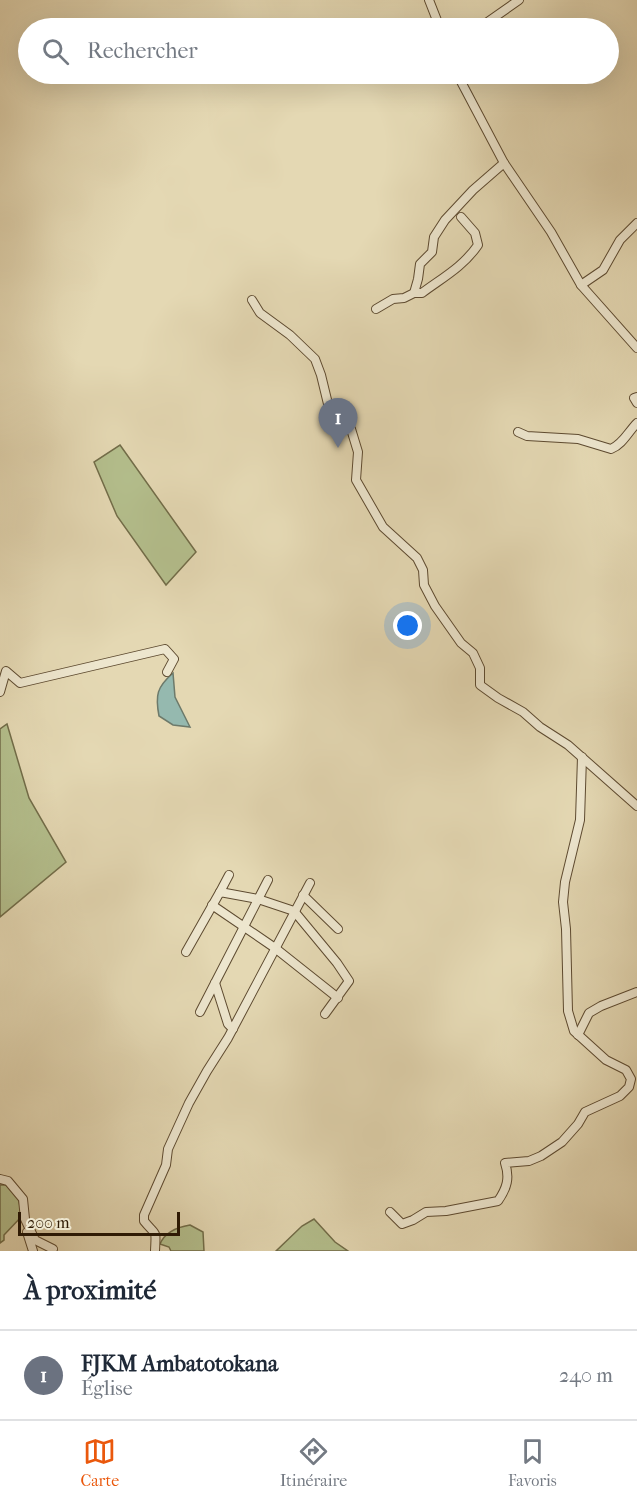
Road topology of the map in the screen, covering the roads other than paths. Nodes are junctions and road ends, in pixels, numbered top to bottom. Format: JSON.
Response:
{"nodes":[{"id":1,"x":429,"y":0,"type":"edge"},
{"id":2,"x":519,"y":0,"type":"edge"},
{"id":3,"x":436,"y":18,"type":"edge"},
{"id":4,"x":493,"y":18,"type":"edge"},
{"id":5,"x":462,"y":84,"type":"edge"},
{"id":6,"x":504,"y":163,"type":"junction"},
{"id":7,"x":461,"y":217,"type":"dead end"},
{"id":8,"x":637,"y":223,"type":"edge"},
{"id":9,"x":581,"y":285,"type":"junction"},
{"id":10,"x":414,"y":293,"type":"junction"},
{"id":11,"x":252,"y":300,"type":"dead end"},
{"id":12,"x":376,"y":309,"type":"dead end"},
{"id":13,"x":637,"y":348,"type":"edge"},
{"id":14,"x":637,"y":397,"type":"edge"},
{"id":15,"x":637,"y":403,"type":"edge"},
{"id":16,"x":637,"y":423,"type":"edge"},
{"id":17,"x":518,"y":432,"type":"dead end"},
{"id":18,"x":167,"y":672,"type":"dead end"},
{"id":19,"x":0,"y":692,"type":"edge"},
{"id":20,"x":582,"y":757,"type":"junction"},
{"id":21,"x":637,"y":806,"type":"edge"},
{"id":22,"x":230,"y":875,"type":"dead end"},
{"id":23,"x":268,"y":880,"type":"dead end"},
{"id":24,"x":310,"y":883,"type":"dead end"},
{"id":25,"x":220,"y":892,"type":"junction"},
{"id":26,"x":303,"y":895,"type":"junction"},
{"id":27,"x":258,"y":899,"type":"junction"},
{"id":28,"x":212,"y":905,"type":"junction"},
{"id":29,"x":294,"y":911,"type":"junction"},
{"id":30,"x":245,"y":927,"type":"junction"},
{"id":31,"x":338,"y":929,"type":"dead end"},
{"id":32,"x":275,"y":948,"type":"junction"},
{"id":33,"x":186,"y":952,"type":"dead end"},
{"id":34,"x":215,"y":983,"type":"junction"},
{"id":35,"x":637,"y":992,"type":"edge"},
{"id":36,"x":338,"y":998,"type":"junction"},
{"id":37,"x":200,"y":1012,"type":"dead end"},
{"id":38,"x":325,"y":1014,"type":"dead end"},
{"id":39,"x":233,"y":1029,"type":"junction"},
{"id":40,"x":578,"y":1035,"type":"junction"},
{"id":41,"x":0,"y":1179,"type":"edge"},
{"id":42,"x":390,"y":1212,"type":"dead end"},
{"id":43,"x":25,"y":1219,"type":"junction"},
{"id":44,"x":53,"y":1249,"type":"dead end"},
{"id":45,"x":33,"y":1251,"type":"edge"},
{"id":46,"x":155,"y":1251,"type":"edge"}],
"edges":[{"from":1,"to":3,"type":"street"},
{"from":2,"to":4,"type":"street"},
{"from":5,"to":6,"type":"street"},
{"from":6,"to":9,"type":"street"},
{"from":6,"to":10,"type":"street"},
{"from":7,"to":10,"type":"street"},
{"from":8,"to":9,"type":"street"},
{"from":9,"to":13,"type":"street"},
{"from":10,"to":12,"type":"street"},
{"from":11,"to":20,"type":"street"},
{"from":14,"to":15,"type":"street"},
{"from":16,"to":17,"type":"street"},
{"from":18,"to":19,"type":"street"},
{"from":20,"to":21,"type":"street"},
{"from":20,"to":40,"type":"street"},
{"from":22,"to":25,"type":"street"},
{"from":23,"to":27,"type":"street"},
{"from":24,"to":26,"type":"street"},
{"from":25,"to":27,"type":"street"},
{"from":25,"to":28,"type":"street"},
{"from":26,"to":29,"type":"street"},
{"from":26,"to":31,"type":"street"},
{"from":27,"to":29,"type":"street"},
{"from":27,"to":30,"type":"street"},
{"from":28,"to":30,"type":"street"},
{"from":28,"to":33,"type":"street"},
{"from":29,"to":32,"type":"street"},
{"from":29,"to":36,"type":"street"},
{"from":30,"to":32,"type":"street"},
{"from":30,"to":34,"type":"street"},
{"from":32,"to":36,"type":"street"},
{"from":32,"to":39,"type":"street"},
{"from":34,"to":37,"type":"street"},
{"from":34,"to":39,"type":"street"},
{"from":35,"to":40,"type":"street"},
{"from":36,"to":38,"type":"street"},
{"from":39,"to":46,"type":"street"},
{"from":40,"to":42,"type":"street"},
{"from":41,"to":43,"type":"street"},
{"from":43,"to":44,"type":"street"},
{"from":43,"to":45,"type":"street"}]}
